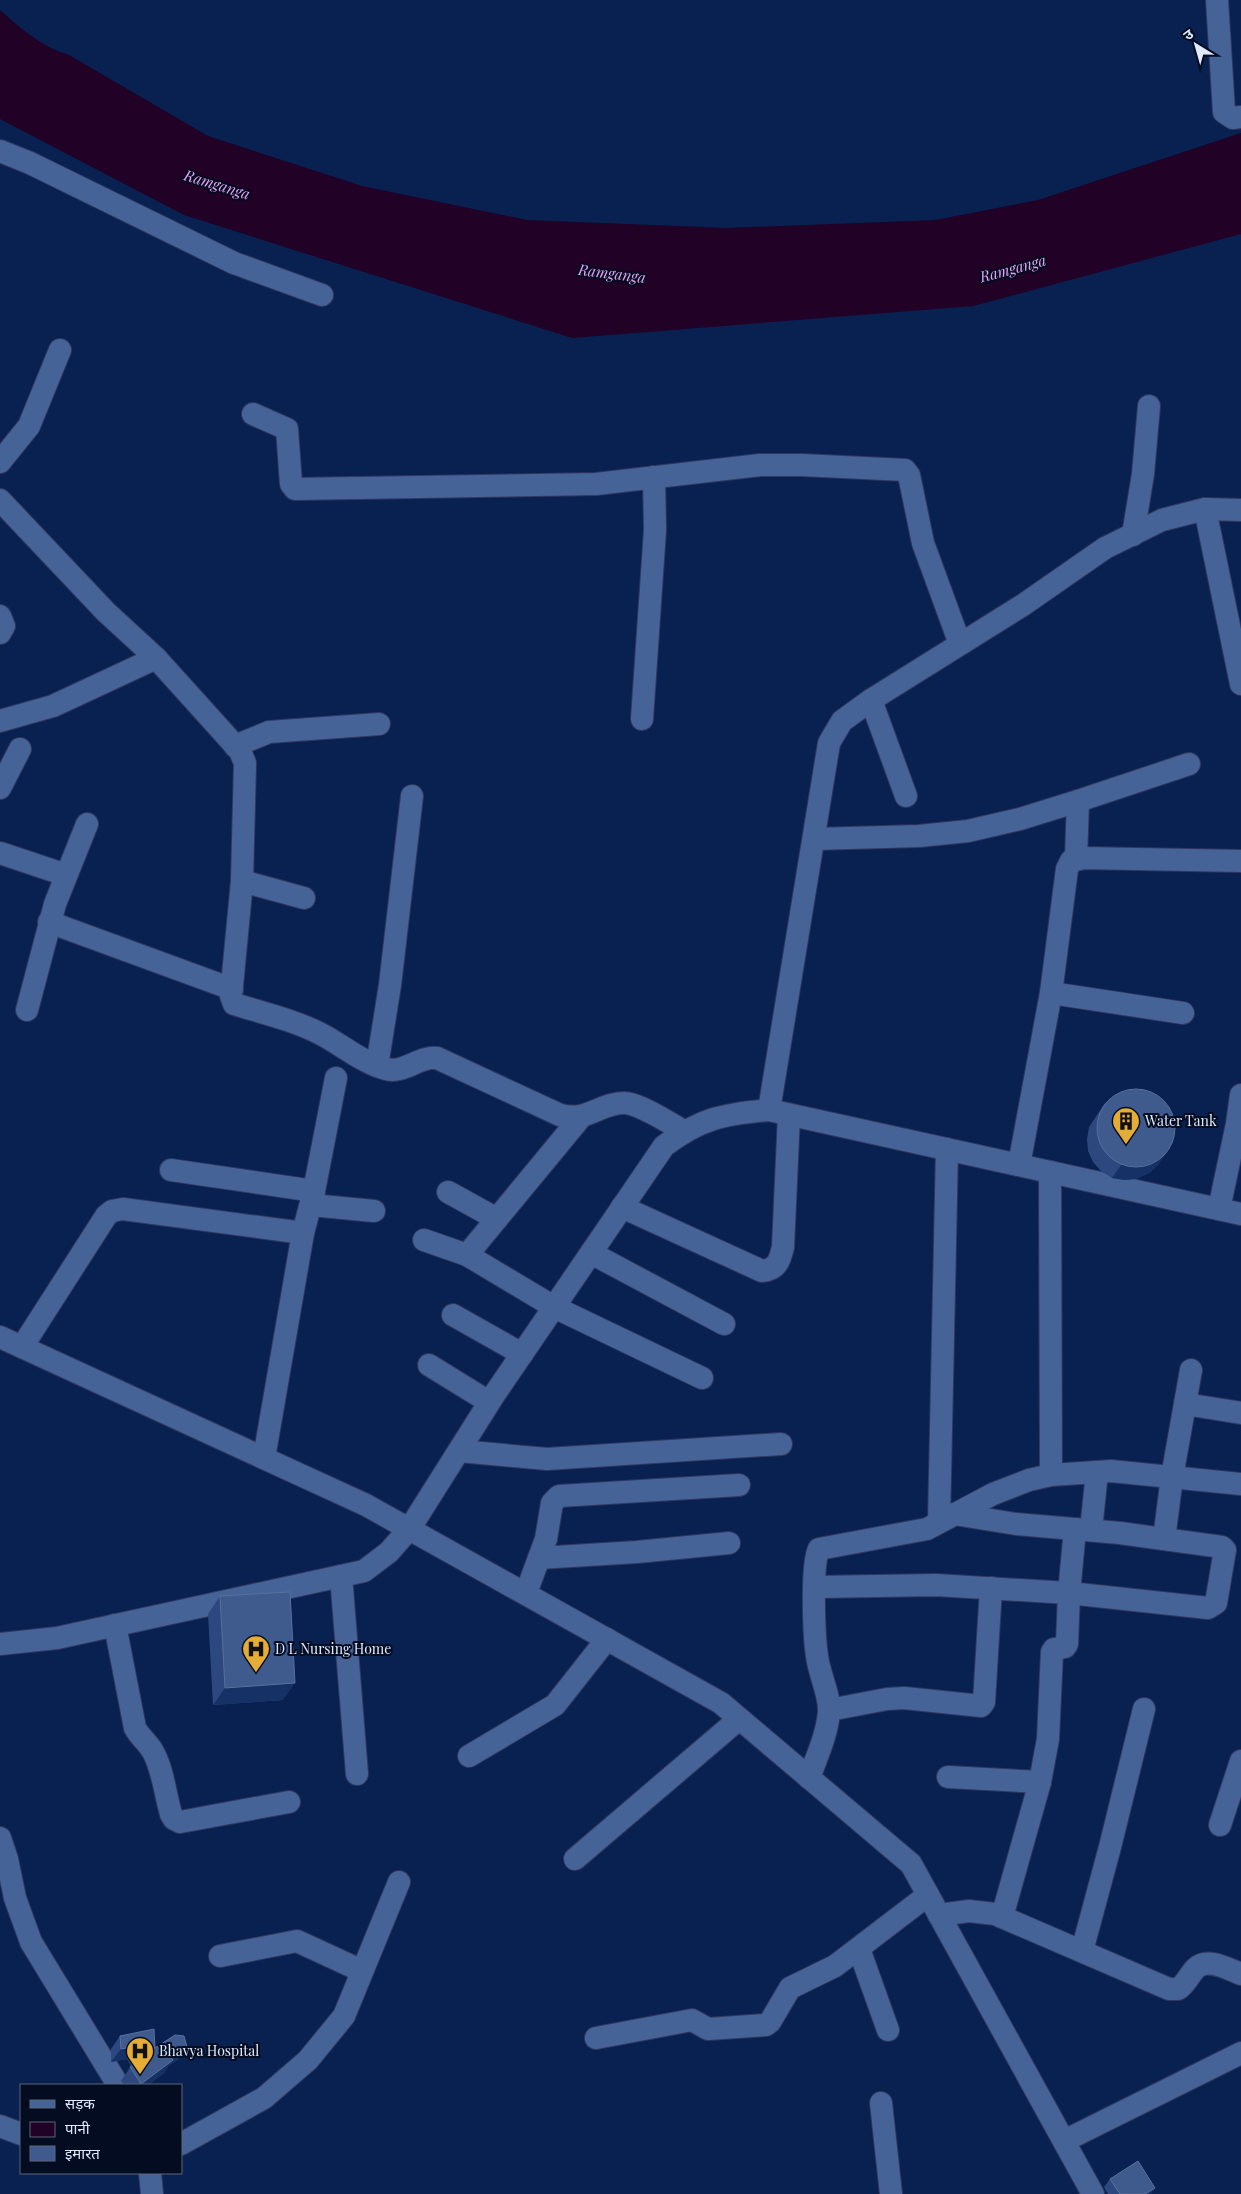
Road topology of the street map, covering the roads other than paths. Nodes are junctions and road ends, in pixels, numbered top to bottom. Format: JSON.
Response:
{"nodes":[{"id":1,"x":1217,"y":0,"type":"edge"},
{"id":2,"x":1241,"y":117,"type":"edge"},
{"id":3,"x":0,"y":151,"type":"edge"},
{"id":4,"x":322,"y":295,"type":"dead end"},
{"id":5,"x":60,"y":350,"type":"dead end"},
{"id":6,"x":1149,"y":406,"type":"dead end"},
{"id":7,"x":253,"y":414,"type":"dead end"},
{"id":8,"x":0,"y":462,"type":"edge"},
{"id":9,"x":654,"y":477,"type":"junction"},
{"id":10,"x":0,"y":500,"type":"edge"},
{"id":11,"x":1206,"y":509,"type":"junction"},
{"id":12,"x":1241,"y":510,"type":"edge"},
{"id":13,"x":1133,"y":535,"type":"junction"},
{"id":14,"x":0,"y":616,"type":"edge"},
{"id":15,"x":0,"y":633,"type":"edge"},
{"id":16,"x":960,"y":644,"type":"junction"},
{"id":17,"x":156,"y":658,"type":"junction"},
{"id":18,"x":1241,"y":684,"type":"edge"},
{"id":19,"x":871,"y":700,"type":"junction"},
{"id":20,"x":642,"y":719,"type":"dead end"},
{"id":21,"x":0,"y":721,"type":"edge"},
{"id":22,"x":379,"y":724,"type":"dead end"},
{"id":23,"x":235,"y":746,"type":"junction"},
{"id":24,"x":20,"y":749,"type":"dead end"},
{"id":25,"x":1189,"y":764,"type":"dead end"},
{"id":26,"x":0,"y":788,"type":"edge"},
{"id":27,"x":412,"y":796,"type":"dead end"},
{"id":28,"x":906,"y":796,"type":"dead end"},
{"id":29,"x":1078,"y":801,"type":"junction"},
{"id":30,"x":87,"y":824,"type":"dead end"},
{"id":31,"x":814,"y":839,"type":"junction"},
{"id":32,"x":0,"y":854,"type":"edge"},
{"id":33,"x":1076,"y":858,"type":"junction"},
{"id":34,"x":1241,"y":862,"type":"edge"},
{"id":35,"x":66,"y":875,"type":"junction"},
{"id":36,"x":242,"y":881,"type":"junction"},
{"id":37,"x":304,"y":898,"type":"dead end"},
{"id":38,"x":49,"y":922,"type":"junction"},
{"id":39,"x":232,"y":989,"type":"junction"},
{"id":40,"x":1051,"y":993,"type":"junction"},
{"id":41,"x":28,"y":1010,"type":"dead end"},
{"id":42,"x":1182,"y":1013,"type":"dead end"},
{"id":43,"x":377,"y":1066,"type":"junction"},
{"id":44,"x":336,"y":1078,"type":"dead end"},
{"id":45,"x":1241,"y":1095,"type":"edge"},
{"id":46,"x":779,"y":1112,"type":"junction"},
{"id":47,"x":582,"y":1117,"type":"junction"},
{"id":48,"x":684,"y":1131,"type":"junction"},
{"id":49,"x":947,"y":1149,"type":"junction"},
{"id":50,"x":1019,"y":1165,"type":"junction"},
{"id":51,"x":171,"y":1170,"type":"dead end"},
{"id":52,"x":1050,"y":1172,"type":"junction"},
{"id":53,"x":448,"y":1192,"type":"dead end"},
{"id":54,"x":312,"y":1198,"type":"junction"},
{"id":55,"x":622,"y":1207,"type":"junction"},
{"id":56,"x":1219,"y":1209,"type":"junction"},
{"id":57,"x":374,"y":1211,"type":"dead end"},
{"id":58,"x":1241,"y":1214,"type":"edge"},
{"id":59,"x":497,"y":1219,"type":"junction"},
{"id":60,"x":303,"y":1234,"type":"junction"},
{"id":61,"x":424,"y":1240,"type":"dead end"},
{"id":62,"x":591,"y":1252,"type":"junction"},
{"id":63,"x":467,"y":1255,"type":"junction"},
{"id":64,"x":554,"y":1307,"type":"junction"},
{"id":65,"x":453,"y":1315,"type":"dead end"},
{"id":66,"x":724,"y":1324,"type":"dead end"},
{"id":67,"x":0,"y":1337,"type":"edge"},
{"id":68,"x":22,"y":1347,"type":"junction"},
{"id":69,"x":522,"y":1354,"type":"junction"},
{"id":70,"x":428,"y":1365,"type":"dead end"},
{"id":71,"x":1191,"y":1370,"type":"dead end"},
{"id":72,"x":702,"y":1378,"type":"dead end"},
{"id":73,"x":489,"y":1402,"type":"junction"},
{"id":74,"x":1185,"y":1404,"type":"junction"},
{"id":75,"x":1241,"y":1413,"type":"edge"},
{"id":76,"x":782,"y":1444,"type":"dead end"},
{"id":77,"x":459,"y":1451,"type":"junction"},
{"id":78,"x":264,"y":1458,"type":"junction"},
{"id":79,"x":1098,"y":1472,"type":"junction"},
{"id":80,"x":1051,"y":1475,"type":"junction"},
{"id":81,"x":1172,"y":1477,"type":"junction"},
{"id":82,"x":1241,"y":1484,"type":"edge"},
{"id":83,"x":739,"y":1485,"type":"dead end"},
{"id":84,"x":946,"y":1518,"type":"junction"},
{"id":85,"x":410,"y":1528,"type":"junction"},
{"id":86,"x":1083,"y":1530,"type":"junction"},
{"id":87,"x":1164,"y":1539,"type":"junction"},
{"id":88,"x":729,"y":1543,"type":"dead end"},
{"id":89,"x":539,"y":1558,"type":"junction"},
{"id":90,"x":341,"y":1576,"type":"junction"},
{"id":91,"x":815,"y":1587,"type":"junction"},
{"id":92,"x":991,"y":1588,"type":"junction"},
{"id":93,"x":526,"y":1593,"type":"junction"},
{"id":94,"x":1069,"y":1593,"type":"junction"},
{"id":95,"x":115,"y":1625,"type":"junction"},
{"id":96,"x":607,"y":1639,"type":"junction"},
{"id":97,"x":0,"y":1644,"type":"edge"},
{"id":98,"x":1144,"y":1709,"type":"dead end"},
{"id":99,"x":829,"y":1710,"type":"junction"},
{"id":100,"x":739,"y":1719,"type":"junction"},
{"id":101,"x":469,"y":1756,"type":"dead end"},
{"id":102,"x":1241,"y":1761,"type":"edge"},
{"id":103,"x":357,"y":1774,"type":"dead end"},
{"id":104,"x":948,"y":1777,"type":"dead end"},
{"id":105,"x":809,"y":1778,"type":"junction"},
{"id":106,"x":1040,"y":1782,"type":"junction"},
{"id":107,"x":289,"y":1802,"type":"dead end"},
{"id":108,"x":1220,"y":1825,"type":"dead end"},
{"id":109,"x":2,"y":1853,"type":"edge"},
{"id":110,"x":575,"y":1859,"type":"dead end"},
{"id":111,"x":399,"y":1882,"type":"dead end"},
{"id":112,"x":928,"y":1895,"type":"junction"},
{"id":113,"x":939,"y":1915,"type":"junction"},
{"id":114,"x":1002,"y":1917,"type":"junction"},
{"id":115,"x":860,"y":1949,"type":"junction"},
{"id":116,"x":1082,"y":1951,"type":"junction"},
{"id":117,"x":220,"y":1956,"type":"dead end"},
{"id":118,"x":362,"y":1971,"type":"junction"},
{"id":119,"x":1241,"y":1974,"type":"edge"},
{"id":120,"x":888,"y":2030,"type":"dead end"},
{"id":121,"x":596,"y":2038,"type":"dead end"},
{"id":122,"x":1241,"y":2053,"type":"edge"},
{"id":123,"x":117,"y":2084,"type":"edge"},
{"id":124,"x":881,"y":2103,"type":"dead end"},
{"id":125,"x":0,"y":2126,"type":"edge"},
{"id":126,"x":20,"y":2134,"type":"edge"},
{"id":127,"x":1064,"y":2141,"type":"junction"},
{"id":128,"x":182,"y":2143,"type":"edge"},
{"id":129,"x":150,"y":2174,"type":"edge"},
{"id":130,"x":152,"y":2194,"type":"edge"},
{"id":131,"x":890,"y":2194,"type":"edge"},
{"id":132,"x":1093,"y":2194,"type":"edge"}],
"edges":[{"from":1,"to":2,"type":"street"},
{"from":3,"to":4,"type":"street"},
{"from":5,"to":8,"type":"street"},
{"from":6,"to":13,"type":"street"},
{"from":7,"to":9,"type":"street"},
{"from":9,"to":16,"type":"street"},
{"from":9,"to":20,"type":"street"},
{"from":10,"to":17,"type":"street"},
{"from":11,"to":12,"type":"street"},
{"from":11,"to":13,"type":"street"},
{"from":11,"to":18,"type":"street"},
{"from":13,"to":16,"type":"street"},
{"from":14,"to":15,"type":"street"},
{"from":16,"to":19,"type":"street"},
{"from":17,"to":21,"type":"street"},
{"from":17,"to":23,"type":"street"},
{"from":19,"to":28,"type":"street"},
{"from":19,"to":31,"type":"street"},
{"from":22,"to":23,"type":"street"},
{"from":23,"to":36,"type":"street"},
{"from":24,"to":26,"type":"street"},
{"from":25,"to":29,"type":"street"},
{"from":27,"to":43,"type":"street"},
{"from":29,"to":31,"type":"street"},
{"from":29,"to":33,"type":"street"},
{"from":30,"to":35,"type":"street"},
{"from":31,"to":46,"type":"street"},
{"from":32,"to":35,"type":"street"},
{"from":33,"to":34,"type":"street"},
{"from":33,"to":40,"type":"street"},
{"from":35,"to":38,"type":"street"},
{"from":36,"to":37,"type":"street"},
{"from":36,"to":39,"type":"street"},
{"from":38,"to":39,"type":"street"},
{"from":38,"to":41,"type":"street"},
{"from":39,"to":43,"type":"street"},
{"from":40,"to":42,"type":"street"},
{"from":40,"to":50,"type":"street"},
{"from":43,"to":47,"type":"street"},
{"from":44,"to":54,"type":"street"},
{"from":45,"to":56,"type":"street"},
{"from":46,"to":48,"type":"street"},
{"from":46,"to":49,"type":"street"},
{"from":46,"to":55,"type":"street"},
{"from":47,"to":48,"type":"street"},
{"from":47,"to":59,"type":"street"},
{"from":48,"to":55,"type":"street"},
{"from":49,"to":50,"type":"street"},
{"from":49,"to":84,"type":"street"},
{"from":50,"to":52,"type":"street"},
{"from":51,"to":54,"type":"street"},
{"from":52,"to":56,"type":"street"},
{"from":52,"to":80,"type":"street"},
{"from":53,"to":59,"type":"street"},
{"from":54,"to":57,"type":"street"},
{"from":54,"to":60,"type":"street"},
{"from":55,"to":62,"type":"street"},
{"from":56,"to":58,"type":"street"},
{"from":59,"to":63,"type":"street"},
{"from":60,"to":68,"type":"street"},
{"from":60,"to":78,"type":"street"},
{"from":61,"to":63,"type":"street"},
{"from":62,"to":64,"type":"street"},
{"from":62,"to":66,"type":"street"},
{"from":63,"to":64,"type":"street"},
{"from":64,"to":69,"type":"street"},
{"from":64,"to":72,"type":"street"},
{"from":65,"to":69,"type":"street"},
{"from":67,"to":68,"type":"street"},
{"from":68,"to":78,"type":"street"},
{"from":69,"to":73,"type":"street"},
{"from":70,"to":73,"type":"street"},
{"from":71,"to":74,"type":"street"},
{"from":73,"to":77,"type":"street"},
{"from":74,"to":75,"type":"street"},
{"from":74,"to":81,"type":"street"},
{"from":76,"to":77,"type":"street"},
{"from":77,"to":85,"type":"street"},
{"from":78,"to":85,"type":"street"},
{"from":79,"to":80,"type":"street"},
{"from":79,"to":81,"type":"street"},
{"from":79,"to":86,"type":"street"},
{"from":80,"to":84,"type":"street"},
{"from":81,"to":82,"type":"street"},
{"from":81,"to":87,"type":"street"},
{"from":83,"to":89,"type":"street"},
{"from":84,"to":86,"type":"street"},
{"from":84,"to":91,"type":"street"},
{"from":85,"to":90,"type":"street"},
{"from":85,"to":93,"type":"street"},
{"from":86,"to":87,"type":"street"},
{"from":86,"to":94,"type":"street"},
{"from":87,"to":94,"type":"street"},
{"from":88,"to":89,"type":"street"},
{"from":89,"to":93,"type":"street"},
{"from":90,"to":95,"type":"street"},
{"from":90,"to":103,"type":"street"},
{"from":91,"to":92,"type":"street"},
{"from":91,"to":99,"type":"street"},
{"from":92,"to":94,"type":"street"},
{"from":92,"to":99,"type":"street"},
{"from":93,"to":96,"type":"street"},
{"from":94,"to":106,"type":"street"},
{"from":95,"to":97,"type":"street"},
{"from":95,"to":107,"type":"street"},
{"from":96,"to":100,"type":"street"},
{"from":96,"to":101,"type":"street"},
{"from":98,"to":116,"type":"street"},
{"from":99,"to":105,"type":"street"},
{"from":100,"to":105,"type":"street"},
{"from":100,"to":110,"type":"street"},
{"from":102,"to":108,"type":"street"},
{"from":104,"to":106,"type":"street"},
{"from":105,"to":112,"type":"street"},
{"from":106,"to":114,"type":"street"},
{"from":109,"to":123,"type":"street"},
{"from":111,"to":118,"type":"street"},
{"from":112,"to":113,"type":"street"},
{"from":112,"to":115,"type":"street"},
{"from":113,"to":114,"type":"street"},
{"from":113,"to":127,"type":"street"},
{"from":114,"to":116,"type":"street"},
{"from":115,"to":120,"type":"street"},
{"from":115,"to":121,"type":"street"},
{"from":116,"to":119,"type":"street"},
{"from":117,"to":118,"type":"street"},
{"from":118,"to":128,"type":"street"},
{"from":122,"to":127,"type":"street"},
{"from":124,"to":131,"type":"street"},
{"from":125,"to":126,"type":"street"},
{"from":127,"to":132,"type":"street"},
{"from":129,"to":130,"type":"street"}]}
